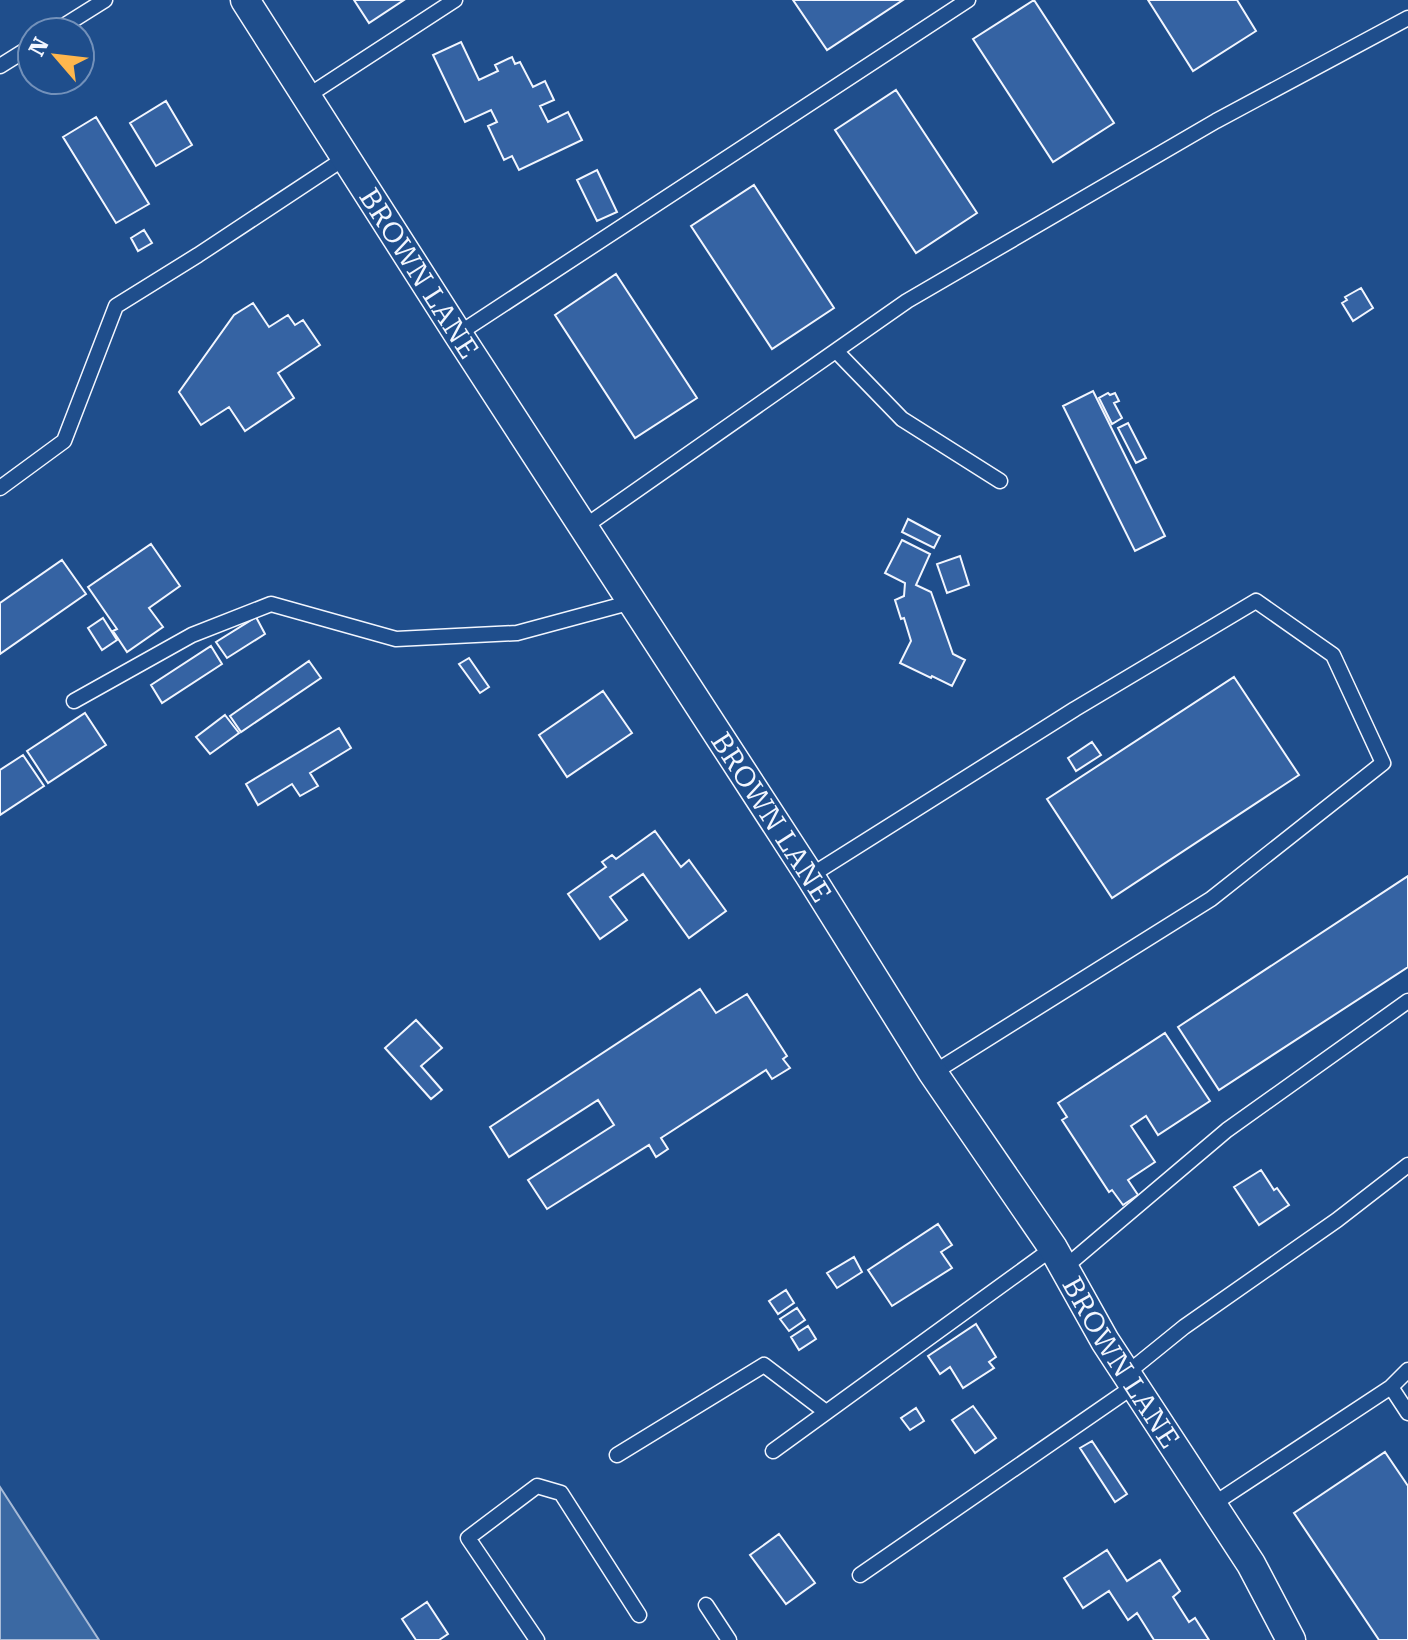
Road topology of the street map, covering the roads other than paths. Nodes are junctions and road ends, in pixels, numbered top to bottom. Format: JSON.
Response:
{"nodes":[{"id":1,"x":105,"y":0,"type":"edge"},
{"id":2,"x":245,"y":0,"type":"edge"},
{"id":3,"x":455,"y":0,"type":"edge"},
{"id":4,"x":968,"y":0,"type":"edge"},
{"id":5,"x":80,"y":16,"type":"edge"},
{"id":6,"x":1408,"y":18,"type":"edge"},
{"id":7,"x":306,"y":97,"type":"junction"},
{"id":8,"x":345,"y":158,"type":"junction"},
{"id":9,"x":458,"y":334,"type":"junction"},
{"id":10,"x":837,"y":352,"type":"junction"},
{"id":11,"x":1000,"y":481,"type":"dead end"},
{"id":12,"x":0,"y":488,"type":"edge"},
{"id":13,"x":584,"y":527,"type":"junction"},
{"id":14,"x":632,"y":602,"type":"junction"},
{"id":15,"x":74,"y":701,"type":"dead end"},
{"id":16,"x":810,"y":876,"type":"junction"},
{"id":17,"x":1408,"y":1001,"type":"edge"},
{"id":18,"x":933,"y":1073,"type":"junction"},
{"id":19,"x":1408,"y":1165,"type":"edge"},
{"id":20,"x":1059,"y":1258,"type":"junction"},
{"id":21,"x":1408,"y":1370,"type":"edge"},
{"id":22,"x":1130,"y":1380,"type":"junction"},
{"id":23,"x":1391,"y":1387,"type":"junction"},
{"id":24,"x":826,"y":1412,"type":"junction"},
{"id":25,"x":1408,"y":1413,"type":"edge"},
{"id":26,"x":773,"y":1451,"type":"dead end"},
{"id":27,"x":617,"y":1455,"type":"dead end"},
{"id":28,"x":1212,"y":1505,"type":"junction"},
{"id":29,"x":860,"y":1575,"type":"dead end"},
{"id":30,"x":706,"y":1605,"type":"dead end"},
{"id":31,"x":639,"y":1615,"type":"dead end"},
{"id":32,"x":537,"y":1640,"type":"edge"},
{"id":33,"x":729,"y":1640,"type":"edge"},
{"id":34,"x":1291,"y":1640,"type":"edge"}],
"edges":[{"from":1,"to":5,"type":"lane"},
{"from":2,"to":7,"type":"street","name":"BROWN LANE"},
{"from":3,"to":7,"type":"lane"},
{"from":4,"to":9,"type":"lane"},
{"from":6,"to":10,"type":"lane"},
{"from":7,"to":8,"type":"street","name":"BROWN LANE"},
{"from":8,"to":9,"type":"street","name":"BROWN LANE"},
{"from":8,"to":12,"type":"lane"},
{"from":9,"to":13,"type":"street","name":"BROWN LANE"},
{"from":10,"to":11,"type":"lane"},
{"from":10,"to":13,"type":"lane"},
{"from":13,"to":14,"type":"street","name":"BROWN LANE"},
{"from":14,"to":15,"type":"lane"},
{"from":14,"to":16,"type":"street","name":"BROWN LANE"},
{"from":16,"to":18,"type":"street","name":"BROWN LANE"},
{"from":16,"to":18,"type":"lane"},
{"from":17,"to":20,"type":"lane"},
{"from":18,"to":20,"type":"street","name":"BROWN LANE"},
{"from":19,"to":22,"type":"lane"},
{"from":20,"to":22,"type":"street","name":"BROWN LANE"},
{"from":20,"to":24,"type":"lane"},
{"from":21,"to":23,"type":"lane"},
{"from":22,"to":28,"type":"street","name":"BROWN LANE"},
{"from":22,"to":29,"type":"lane"},
{"from":23,"to":25,"type":"lane"},
{"from":23,"to":28,"type":"lane"},
{"from":24,"to":26,"type":"lane"},
{"from":24,"to":27,"type":"lane"},
{"from":28,"to":34,"type":"street","name":"BROWN LANE"},
{"from":30,"to":33,"type":"lane"},
{"from":31,"to":32,"type":"lane"}]}
